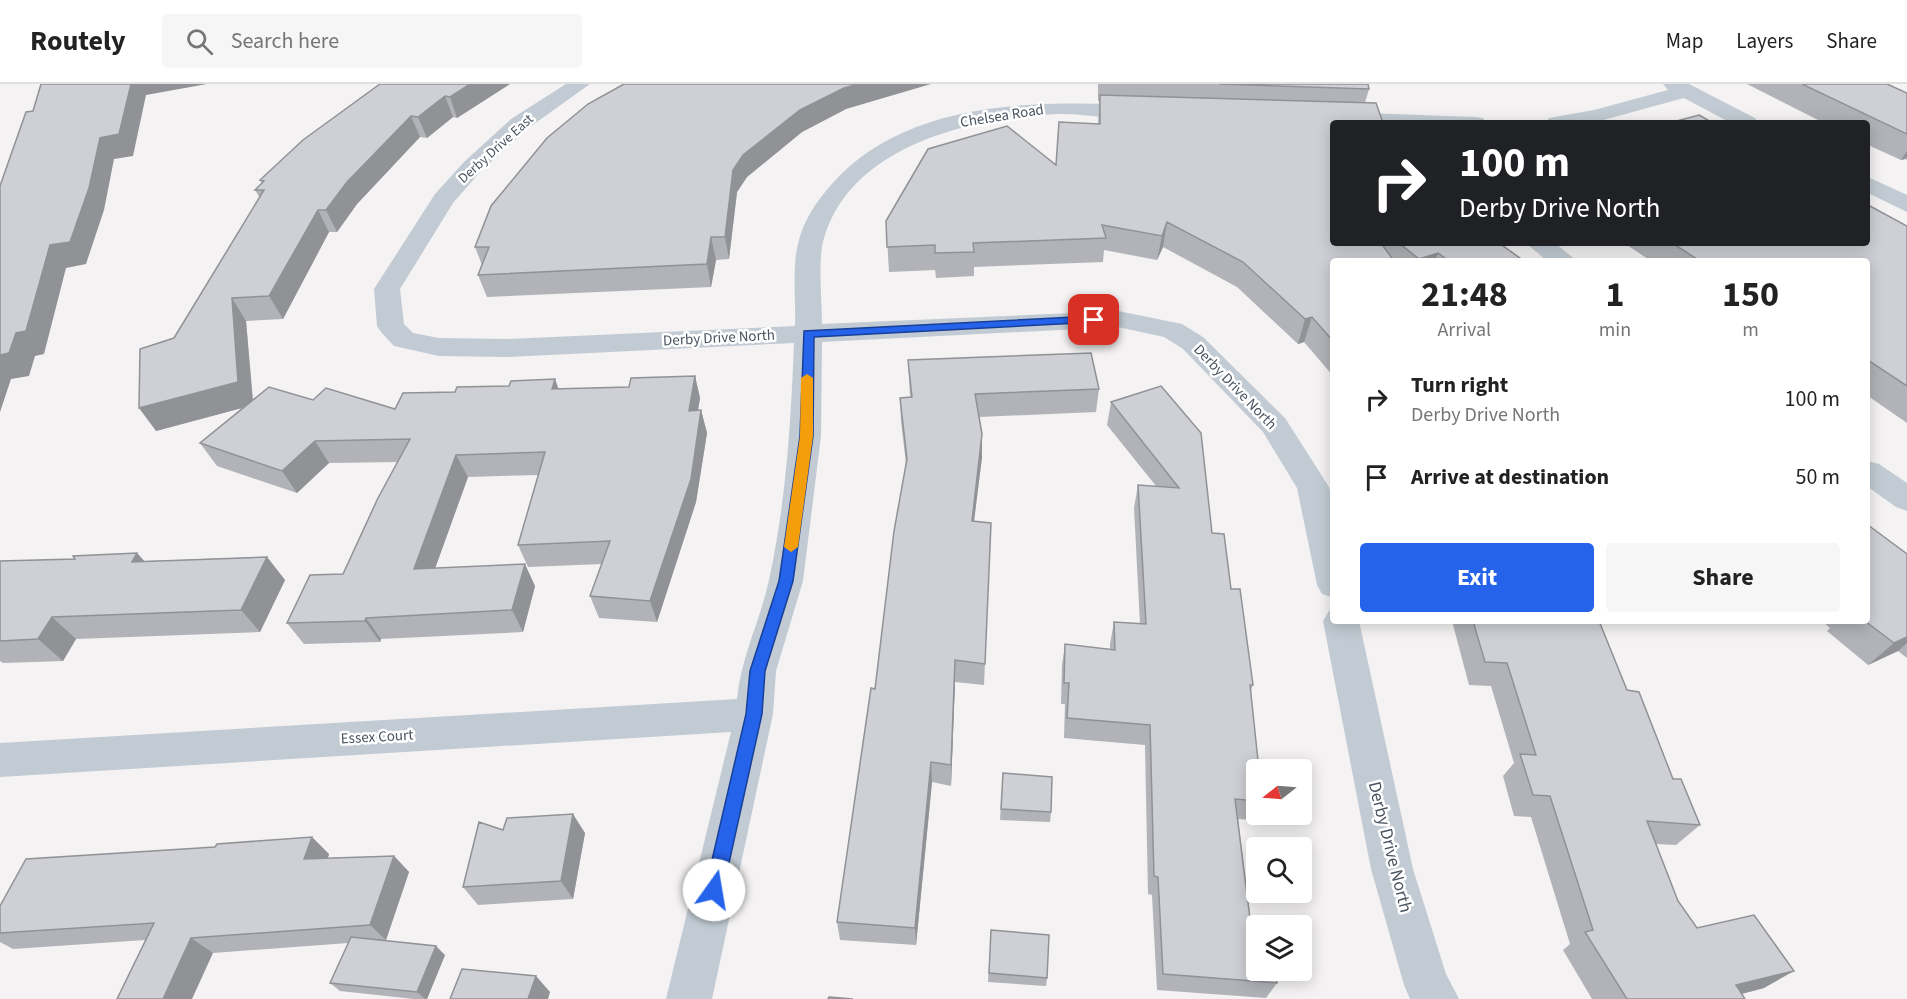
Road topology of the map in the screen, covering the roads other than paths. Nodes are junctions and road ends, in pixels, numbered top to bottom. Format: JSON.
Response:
{"nodes":[{"id":1,"x":580,"y":84,"type":"edge"},
{"id":2,"x":1680,"y":87,"type":"edge"},
{"id":3,"x":1166,"y":112,"type":"edge"},
{"id":4,"x":1307,"y":117,"type":"edge"},
{"id":5,"x":1378,"y":120,"type":"edge"},
{"id":6,"x":1574,"y":120,"type":"edge"},
{"id":7,"x":1741,"y":120,"type":"edge"},
{"id":8,"x":1870,"y":185,"type":"edge"},
{"id":9,"x":1907,"y":205,"type":"edge"},
{"id":10,"x":1542,"y":246,"type":"edge"},
{"id":11,"x":1560,"y":258,"type":"edge"},
{"id":12,"x":387,"y":289,"type":"joint"},
{"id":13,"x":808,"y":334,"type":"junction"},
{"id":14,"x":1870,"y":473,"type":"edge"},
{"id":15,"x":1907,"y":499,"type":"edge"},
{"id":16,"x":1330,"y":566,"type":"edge"},
{"id":17,"x":1342,"y":624,"type":"edge"},
{"id":18,"x":754,"y":714,"type":"junction"},
{"id":19,"x":0,"y":760,"type":"edge"},
{"id":20,"x":689,"y":999,"type":"edge"},
{"id":21,"x":1436,"y":999,"type":"edge"}],
"edges":[{"from":1,"to":12,"type":"street","name":"Derby Drive East"},
{"from":2,"to":6,"type":"street"},
{"from":2,"to":7,"type":"street"},
{"from":3,"to":13,"type":"street","name":"Chelsea Road"},
{"from":4,"to":5,"type":"street"},
{"from":8,"to":9,"type":"street"},
{"from":10,"to":11,"type":"street"},
{"from":12,"to":13,"type":"street","name":"Derby Drive North"},
{"from":13,"to":16,"type":"street","name":"Derby Drive North"},
{"from":13,"to":18,"type":"street","name":"Chelsea Road"},
{"from":14,"to":15,"type":"street"},
{"from":17,"to":21,"type":"street","name":"Derby Drive North"},
{"from":18,"to":19,"type":"street","name":"Essex Court"},
{"from":18,"to":20,"type":"street","name":"Chelsea Road"}]}
